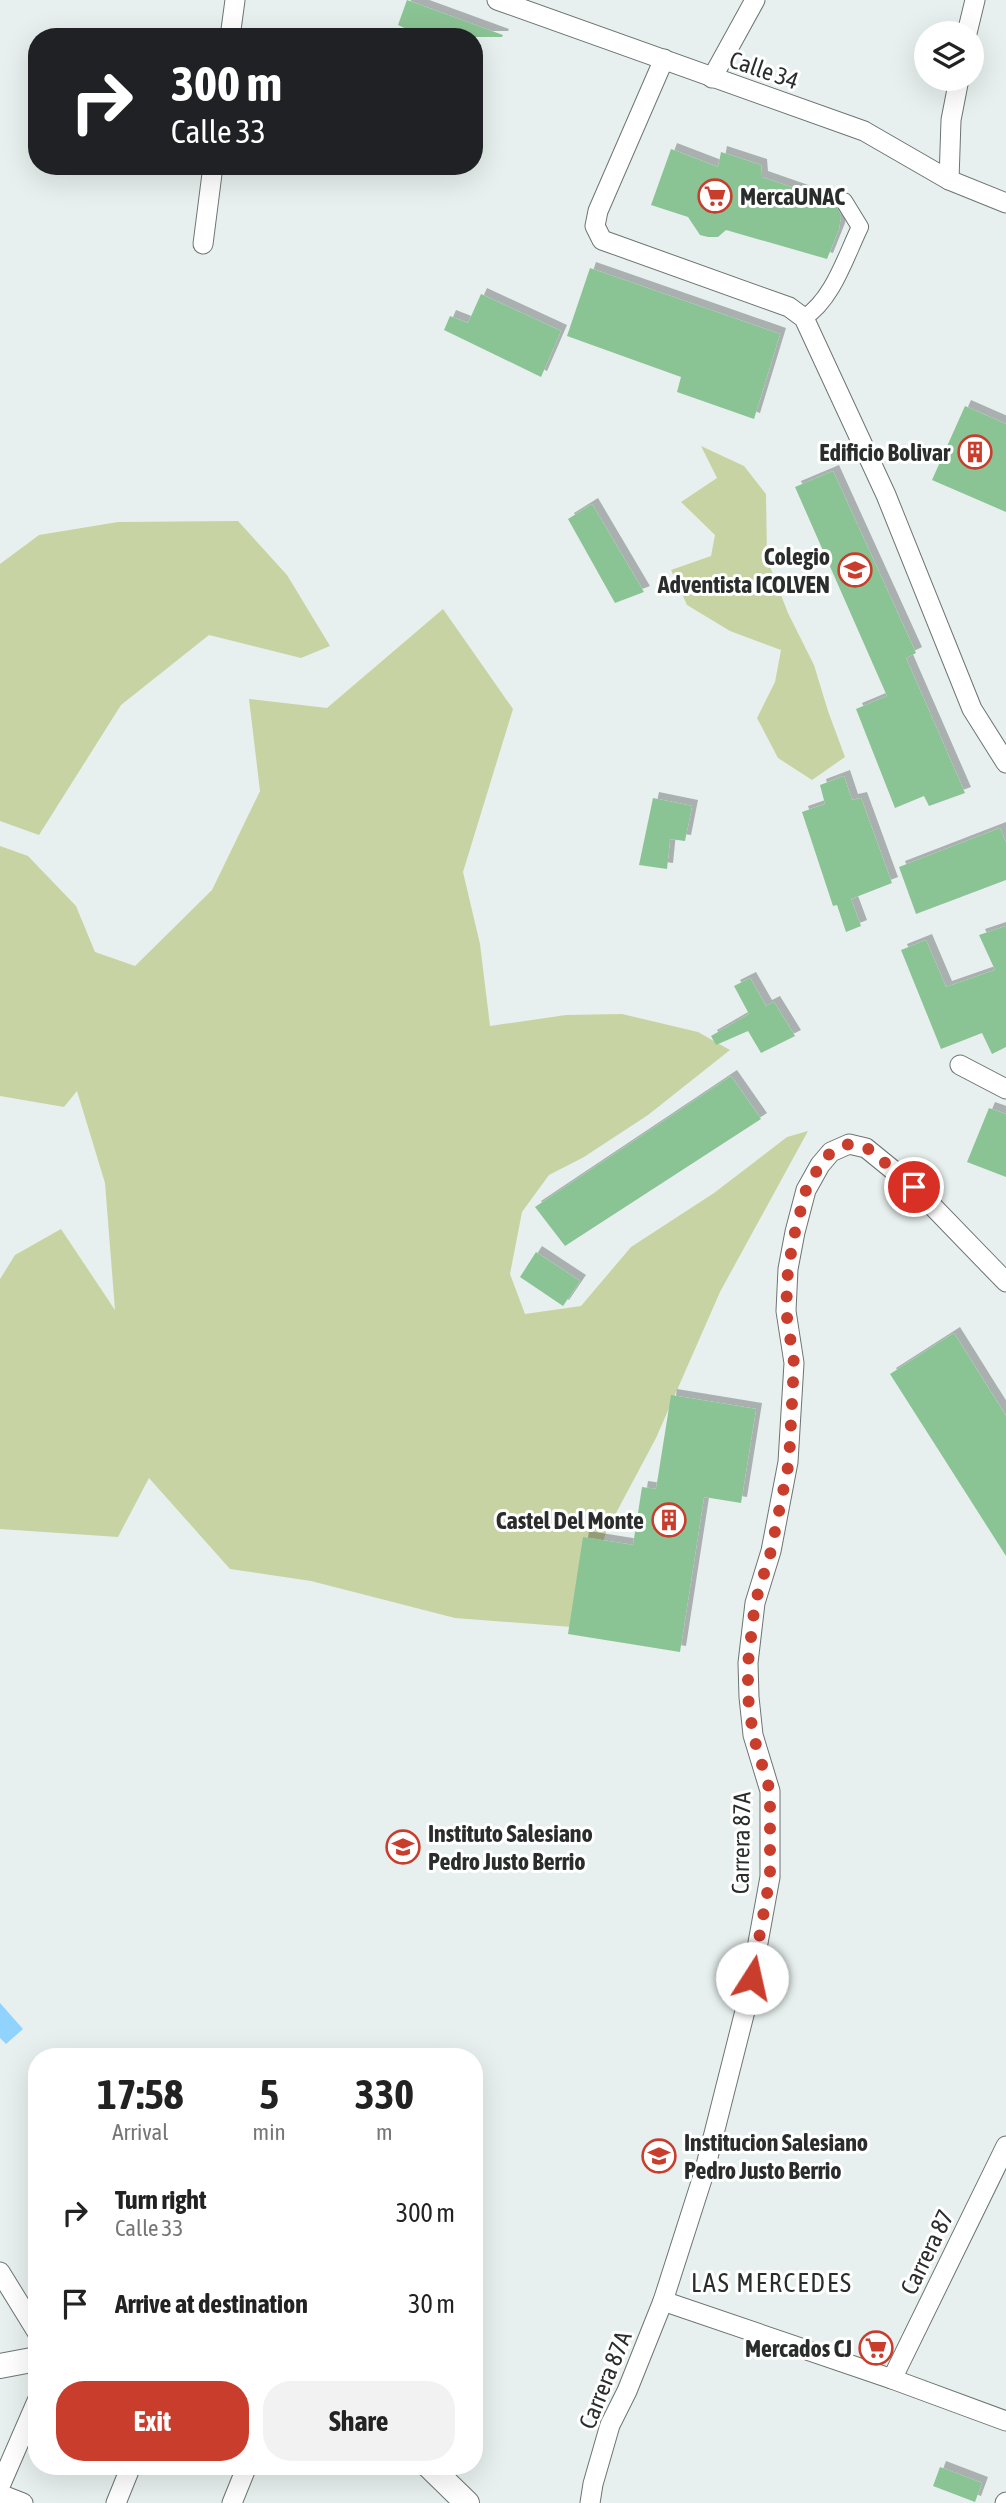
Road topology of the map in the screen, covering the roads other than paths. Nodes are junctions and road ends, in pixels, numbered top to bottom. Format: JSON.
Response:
{"nodes":[{"id":1,"x":235,"y":0,"type":"edge"},
{"id":2,"x":497,"y":0,"type":"edge"},
{"id":3,"x":755,"y":0,"type":"edge"},
{"id":4,"x":975,"y":0,"type":"edge"},
{"id":5,"x":542,"y":6,"type":"edge"},
{"id":6,"x":970,"y":21,"type":"edge"},
{"id":7,"x":231,"y":28,"type":"edge"},
{"id":8,"x":664,"y":59,"type":"junction"},
{"id":9,"x":712,"y":78,"type":"junction"},
{"id":10,"x":957,"y":91,"type":"edge"},
{"id":11,"x":212,"y":175,"type":"edge"},
{"id":12,"x":949,"y":180,"type":"junction"},
{"id":13,"x":844,"y":201,"type":"dead end"},
{"id":14,"x":1006,"y":203,"type":"edge"},
{"id":15,"x":203,"y":244,"type":"dead end"},
{"id":16,"x":804,"y":318,"type":"junction"},
{"id":17,"x":1006,"y":763,"type":"edge"},
{"id":18,"x":960,"y":1065,"type":"dead end"},
{"id":19,"x":1006,"y":1088,"type":"edge"},
{"id":20,"x":1006,"y":1282,"type":"edge"},
{"id":21,"x":1005,"y":2150,"type":"edge"},
{"id":22,"x":0,"y":2272,"type":"edge"},
{"id":23,"x":663,"y":2301,"type":"junction"},
{"id":24,"x":28,"y":2317,"type":"edge"},
{"id":25,"x":28,"y":2360,"type":"edge"},
{"id":26,"x":0,"y":2366,"type":"edge"},
{"id":27,"x":892,"y":2379,"type":"junction"},
{"id":28,"x":1006,"y":2421,"type":"edge"},
{"id":29,"x":28,"y":2422,"type":"edge"},
{"id":30,"x":127,"y":2475,"type":"edge"},
{"id":31,"x":243,"y":2475,"type":"edge"},
{"id":32,"x":438,"y":2475,"type":"edge"},
{"id":33,"x":0,"y":2486,"type":"edge"},
{"id":34,"x":0,"y":2494,"type":"edge"},
{"id":35,"x":23,"y":2503,"type":"edge"},
{"id":36,"x":116,"y":2503,"type":"edge"},
{"id":37,"x":232,"y":2503,"type":"edge"},
{"id":38,"x":467,"y":2503,"type":"edge"},
{"id":39,"x":590,"y":2503,"type":"edge"}],
"edges":[{"from":1,"to":7,"type":"street"},
{"from":2,"to":5,"type":"street","name":"Calle 34"},
{"from":3,"to":9,"type":"street"},
{"from":4,"to":6,"type":"street"},
{"from":5,"to":8,"type":"street","name":"Calle 34"},
{"from":8,"to":9,"type":"street","name":"Calle 34"},
{"from":8,"to":16,"type":"street"},
{"from":9,"to":12,"type":"street","name":"Calle 34"},
{"from":10,"to":12,"type":"street"},
{"from":11,"to":15,"type":"street"},
{"from":12,"to":14,"type":"street","name":"Calle 34"},
{"from":13,"to":16,"type":"street"},
{"from":16,"to":17,"type":"street"},
{"from":18,"to":19,"type":"street"},
{"from":20,"to":23,"type":"street","name":"Carrera 87A"},
{"from":21,"to":27,"type":"street","name":"Carrera 87"},
{"from":22,"to":24,"type":"street"},
{"from":23,"to":27,"type":"street"},
{"from":23,"to":39,"type":"street","name":"Carrera 87A"},
{"from":25,"to":26,"type":"street"},
{"from":27,"to":28,"type":"street"},
{"from":29,"to":33,"type":"street"},
{"from":30,"to":36,"type":"street"},
{"from":31,"to":37,"type":"street"},
{"from":32,"to":38,"type":"street"},
{"from":34,"to":35,"type":"street"}]}
